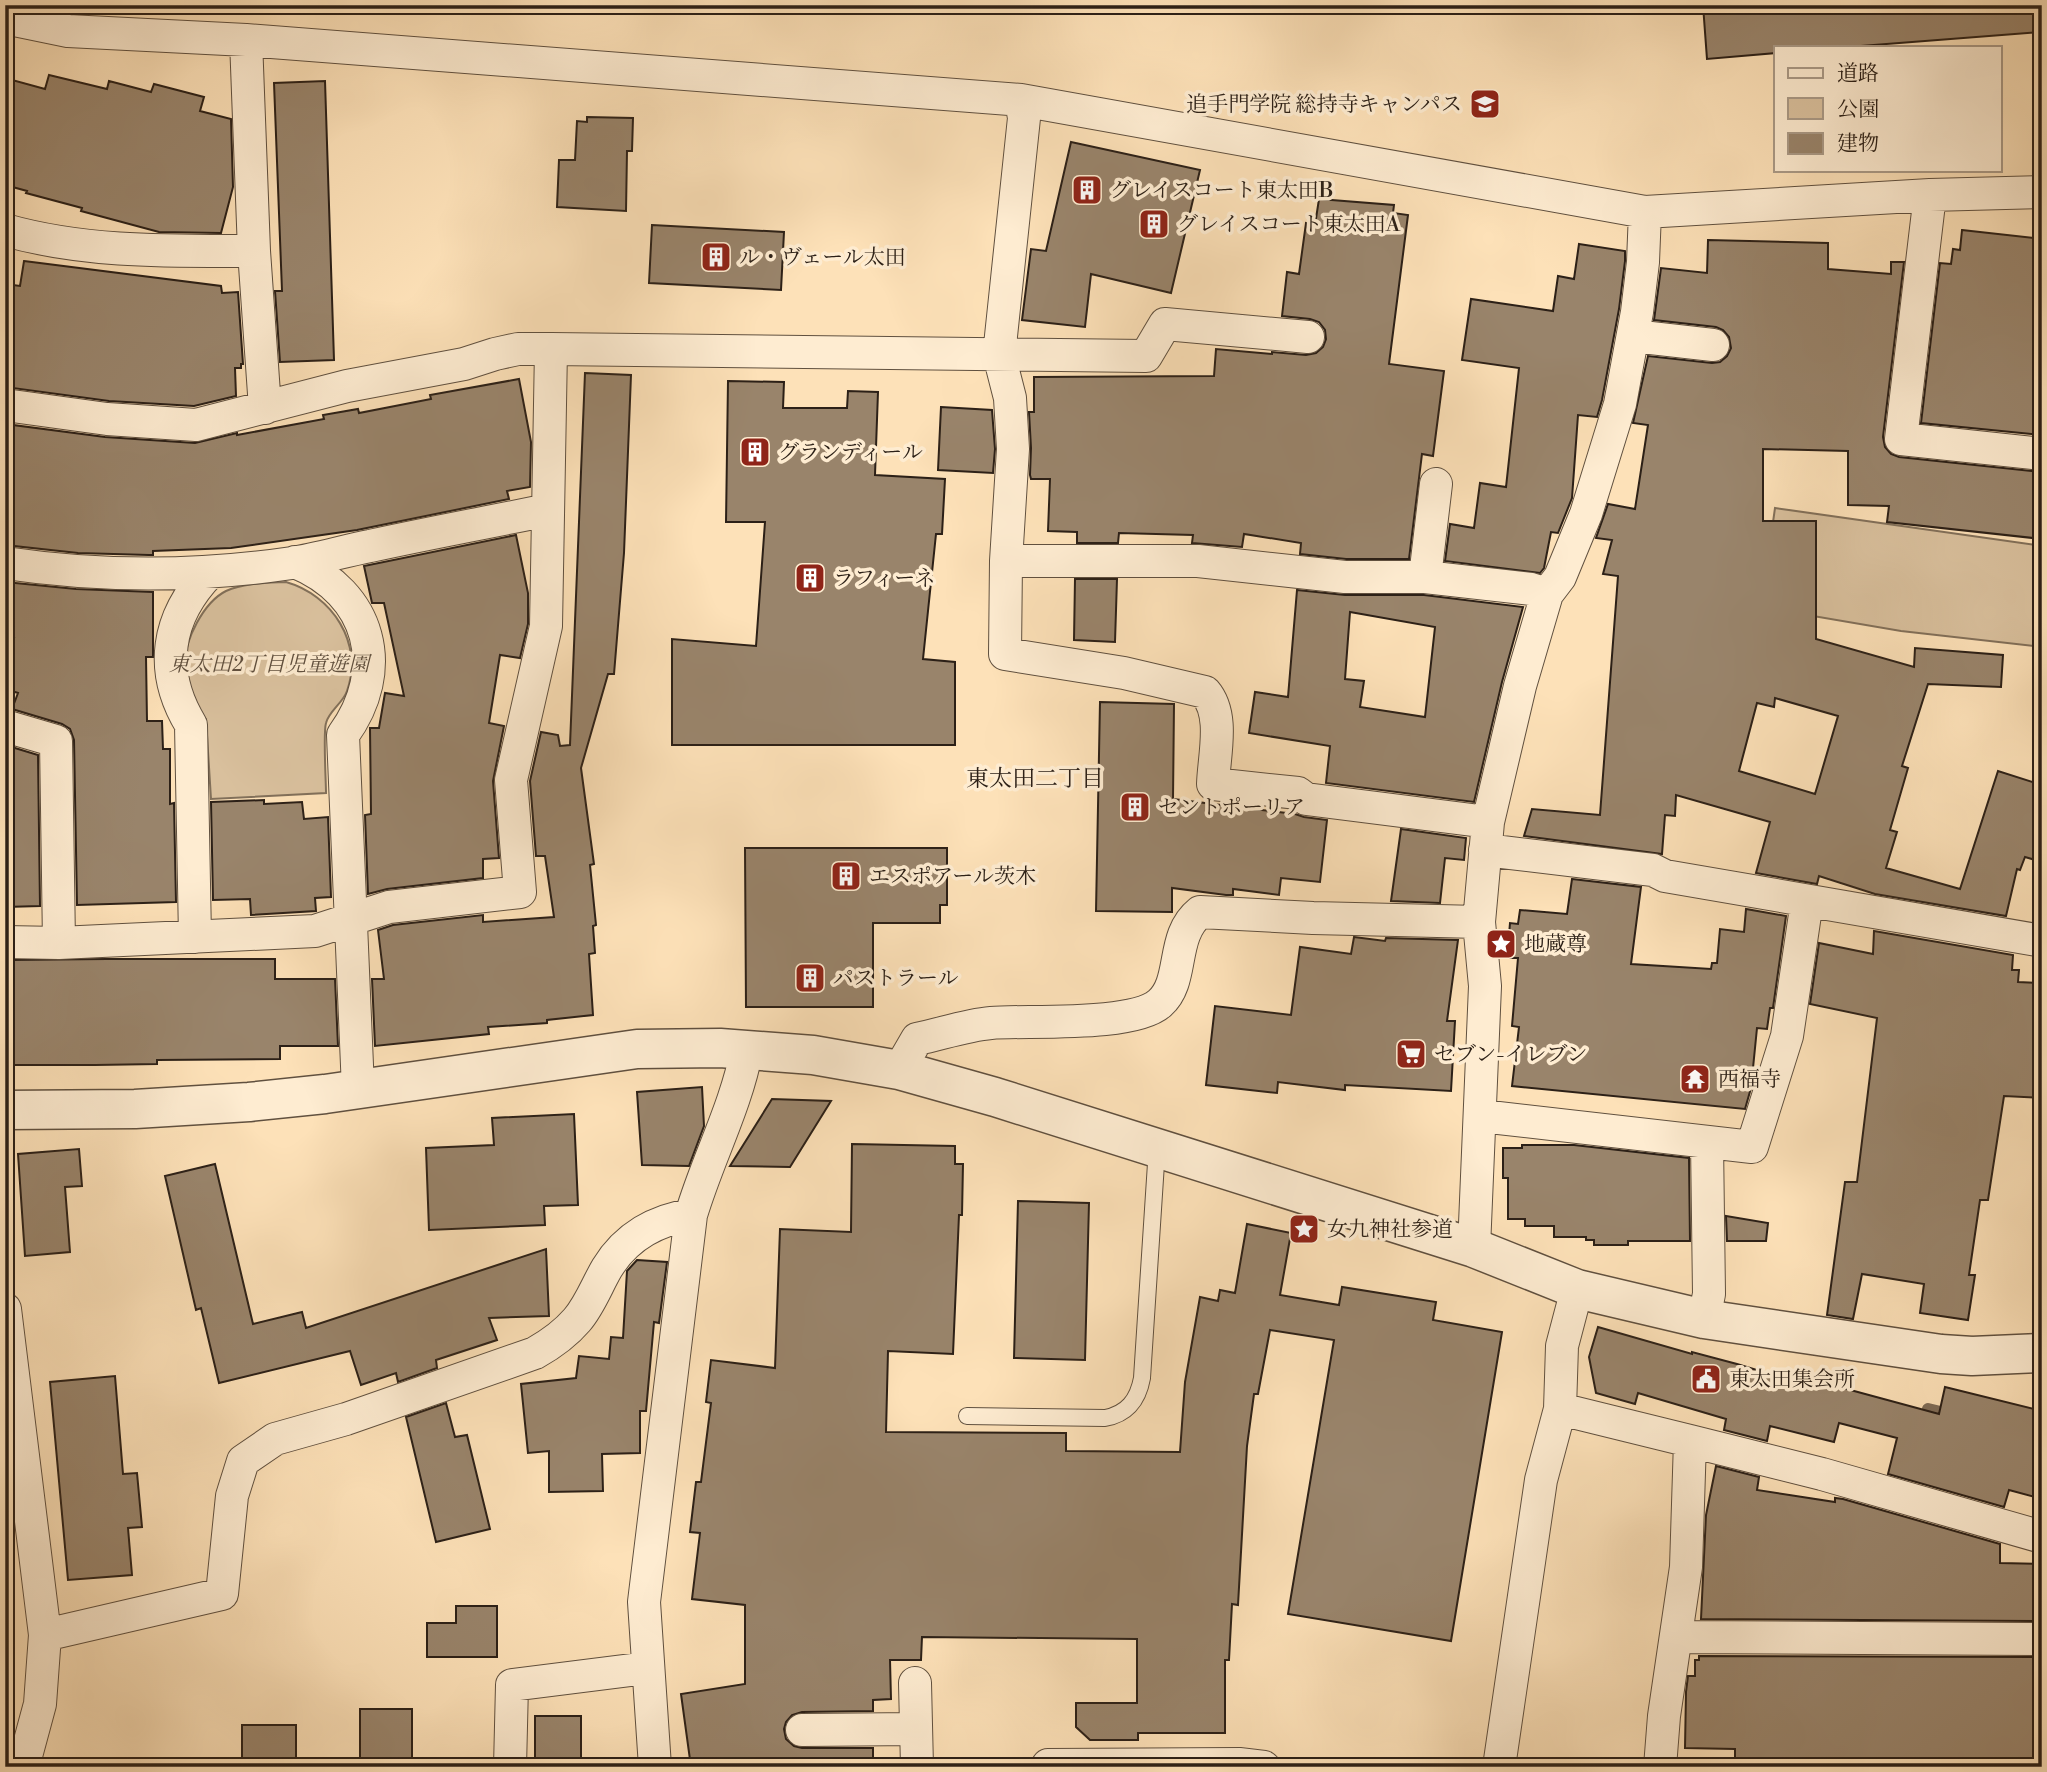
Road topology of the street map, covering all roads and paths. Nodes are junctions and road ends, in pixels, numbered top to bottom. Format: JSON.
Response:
{"nodes":[{"id":1,"x":5,"y":18,"type":"edge"},
{"id":2,"x":247,"y":40,"type":"junction"},
{"id":3,"x":1021,"y":100,"type":"junction"},
{"id":4,"x":2042,"y":192,"type":"edge"},
{"id":5,"x":1930,"y":195,"type":"junction"},
{"id":6,"x":1645,"y":212,"type":"junction"},
{"id":7,"x":5,"y":230,"type":"edge"},
{"id":8,"x":254,"y":251,"type":"junction"},
{"id":9,"x":1633,"y":336,"type":"junction"},
{"id":10,"x":1308,"y":337,"type":"dead end"},
{"id":11,"x":1713,"y":345,"type":"dead end"},
{"id":12,"x":551,"y":349,"type":"junction"},
{"id":13,"x":999,"y":355,"type":"junction"},
{"id":14,"x":5,"y":405,"type":"edge"},
{"id":15,"x":265,"y":408,"type":"junction"},
{"id":16,"x":2042,"y":454,"type":"edge"},
{"id":17,"x":1436,"y":484,"type":"dead end"},
{"id":18,"x":548,"y":510,"type":"junction"},
{"id":19,"x":1006,"y":561,"type":"junction"},
{"id":20,"x":295,"y":562,"type":"junction"},
{"id":21,"x":5,"y":563,"type":"edge"},
{"id":22,"x":210,"y":572,"type":"junction"},
{"id":23,"x":1424,"y":578,"type":"junction"},
{"id":24,"x":1548,"y":594,"type":"junction"},
{"id":25,"x":5,"y":726,"type":"edge"},
{"id":26,"x":1487,"y":836,"type":"junction"},
{"id":27,"x":1807,"y":901,"type":"junction"},
{"id":28,"x":351,"y":919,"type":"junction"},
{"id":29,"x":1479,"y":922,"type":"junction"},
{"id":30,"x":195,"y":937,"type":"junction"},
{"id":31,"x":2042,"y":941,"type":"edge"},
{"id":32,"x":5,"y":942,"type":"edge"},
{"id":33,"x":59,"y":943,"type":"junction"},
{"id":34,"x":747,"y":1049,"type":"junction"},
{"id":35,"x":899,"y":1070,"type":"junction"},
{"id":36,"x":358,"y":1089,"type":"junction"},
{"id":37,"x":5,"y":1110,"type":"edge"},
{"id":38,"x":1481,"y":1116,"type":"junction"},
{"id":39,"x":1707,"y":1142,"type":"junction"},
{"id":40,"x":1157,"y":1148,"type":"junction"},
{"id":41,"x":691,"y":1215,"type":"junction"},
{"id":42,"x":1474,"y":1248,"type":"junction"},
{"id":43,"x":1577,"y":1289,"type":"junction"},
{"id":44,"x":5,"y":1309,"type":"edge"},
{"id":45,"x":1704,"y":1319,"type":"junction"},
{"id":46,"x":2042,"y":1353,"type":"edge"},
{"id":47,"x":1560,"y":1409,"type":"junction"},
{"id":48,"x":967,"y":1416,"type":"dead end"},
{"id":49,"x":1690,"y":1441,"type":"junction"},
{"id":50,"x":2042,"y":1537,"type":"edge"},
{"id":51,"x":45,"y":1634,"type":"junction"},
{"id":52,"x":1676,"y":1637,"type":"junction"},
{"id":53,"x":2042,"y":1639,"type":"edge"},
{"id":54,"x":647,"y":1668,"type":"junction"},
{"id":55,"x":915,"y":1683,"type":"dead end"},
{"id":56,"x":916,"y":1729,"type":"junction"},
{"id":57,"x":802,"y":1731,"type":"dead end"},
{"id":58,"x":1048,"y":1765,"type":"dead end"},
{"id":59,"x":1146,"y":1766,"type":"edge"},
{"id":60,"x":23,"y":1767,"type":"edge"},
{"id":61,"x":510,"y":1767,"type":"edge"},
{"id":62,"x":655,"y":1767,"type":"edge"},
{"id":63,"x":917,"y":1767,"type":"edge"},
{"id":64,"x":1264,"y":1767,"type":"edge"},
{"id":65,"x":1499,"y":1767,"type":"edge"},
{"id":66,"x":1660,"y":1767,"type":"edge"}],
"edges":[{"from":1,"to":2,"type":"street"},
{"from":2,"to":3,"type":"street"},
{"from":2,"to":8,"type":"street"},
{"from":3,"to":6,"type":"street"},
{"from":3,"to":13,"type":"street"},
{"from":4,"to":5,"type":"street"},
{"from":5,"to":6,"type":"street"},
{"from":5,"to":16,"type":"street"},
{"from":6,"to":9,"type":"street"},
{"from":7,"to":8,"type":"street"},
{"from":8,"to":15,"type":"street"},
{"from":9,"to":11,"type":"street"},
{"from":9,"to":24,"type":"street"},
{"from":10,"to":13,"type":"street"},
{"from":12,"to":13,"type":"street"},
{"from":12,"to":15,"type":"street"},
{"from":12,"to":18,"type":"street"},
{"from":13,"to":19,"type":"street"},
{"from":14,"to":15,"type":"street"},
{"from":17,"to":23,"type":"street"},
{"from":18,"to":20,"type":"street"},
{"from":18,"to":28,"type":"street"},
{"from":19,"to":23,"type":"street"},
{"from":19,"to":26,"type":"street"},
{"from":20,"to":22,"type":"street"},
{"from":20,"to":28,"type":"street"},
{"from":21,"to":22,"type":"street"},
{"from":22,"to":30,"type":"street"},
{"from":23,"to":24,"type":"street"},
{"from":24,"to":26,"type":"street"},
{"from":25,"to":33,"type":"street"},
{"from":26,"to":27,"type":"street"},
{"from":26,"to":29,"type":"street"},
{"from":27,"to":31,"type":"street"},
{"from":27,"to":39,"type":"street"},
{"from":28,"to":30,"type":"street"},
{"from":28,"to":36,"type":"street"},
{"from":29,"to":35,"type":"street"},
{"from":29,"to":38,"type":"street"},
{"from":30,"to":33,"type":"street"},
{"from":32,"to":33,"type":"street"},
{"from":34,"to":35,"type":"street"},
{"from":34,"to":36,"type":"street"},
{"from":34,"to":41,"type":"street"},
{"from":35,"to":40,"type":"street"},
{"from":36,"to":37,"type":"street"},
{"from":38,"to":39,"type":"street"},
{"from":38,"to":42,"type":"street"},
{"from":39,"to":45,"type":"street"},
{"from":40,"to":42,"type":"street"},
{"from":40,"to":48,"type":"lane"},
{"from":41,"to":51,"type":"street"},
{"from":41,"to":54,"type":"street"},
{"from":42,"to":43,"type":"street"},
{"from":43,"to":45,"type":"street"},
{"from":43,"to":47,"type":"street"},
{"from":44,"to":51,"type":"street"},
{"from":45,"to":46,"type":"street"},
{"from":47,"to":49,"type":"street"},
{"from":47,"to":65,"type":"street"},
{"from":49,"to":50,"type":"street"},
{"from":49,"to":52,"type":"street"},
{"from":51,"to":60,"type":"street"},
{"from":52,"to":53,"type":"street"},
{"from":52,"to":66,"type":"street"},
{"from":54,"to":61,"type":"street"},
{"from":54,"to":62,"type":"street"},
{"from":55,"to":56,"type":"street"},
{"from":56,"to":57,"type":"street"},
{"from":56,"to":63,"type":"street"},
{"from":58,"to":59,"type":"street"},
{"from":59,"to":64,"type":"street"}]}
